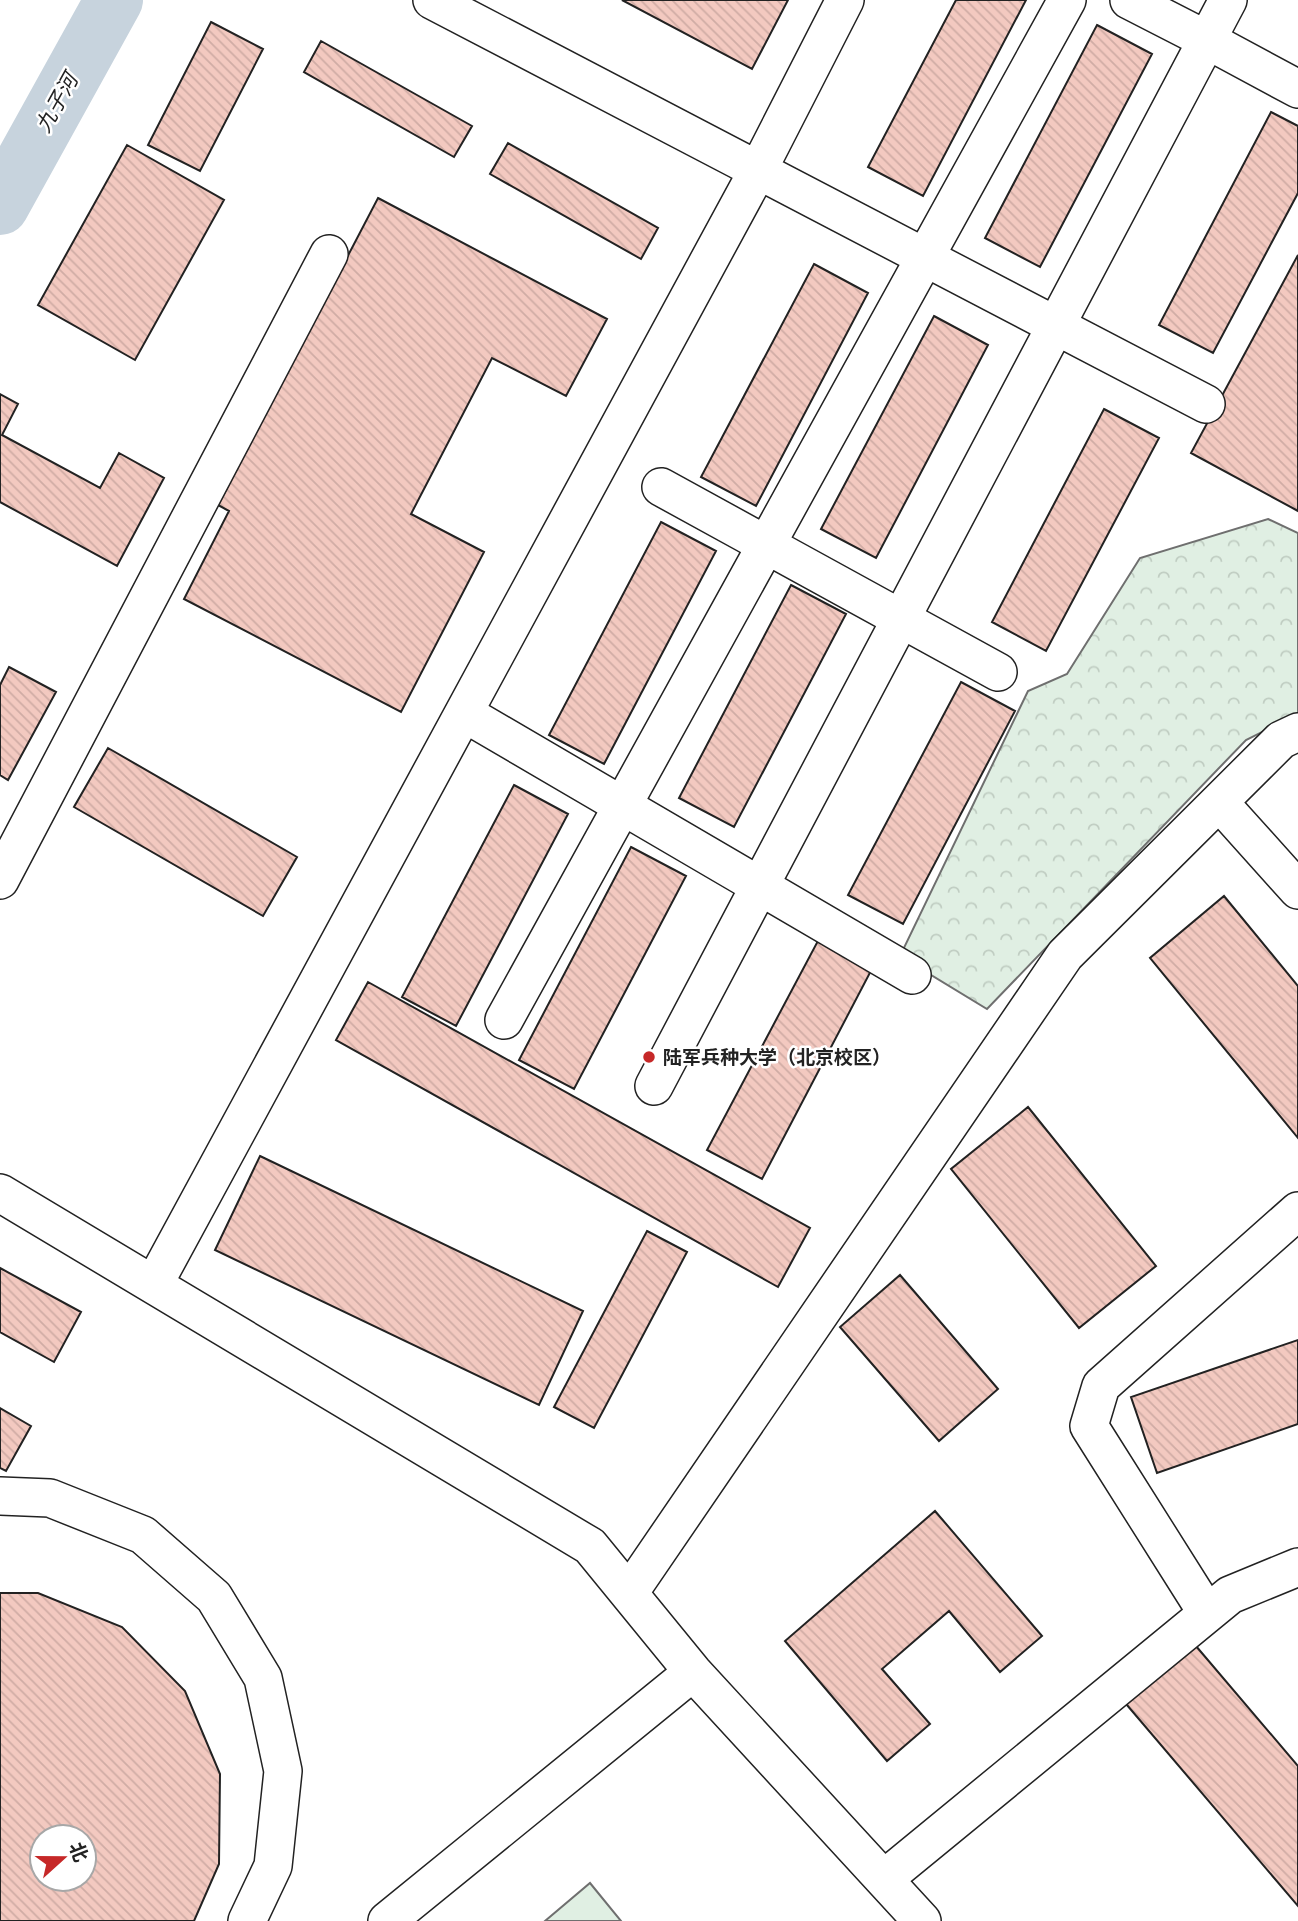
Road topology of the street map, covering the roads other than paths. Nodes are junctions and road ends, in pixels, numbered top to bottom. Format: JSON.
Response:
{"nodes":[{"id":1,"x":432,"y":0,"type":"edge"},
{"id":2,"x":845,"y":0,"type":"edge"},
{"id":3,"x":1067,"y":0,"type":"edge"},
{"id":4,"x":1129,"y":0,"type":"edge"},
{"id":5,"x":1228,"y":0,"type":"edge"},
{"id":6,"x":1207,"y":40,"type":"junction"},
{"id":7,"x":1298,"y":89,"type":"edge"},
{"id":8,"x":758,"y":170,"type":"junction"},
{"id":9,"x":329,"y":254,"type":"dead end"},
{"id":10,"x":925,"y":257,"type":"junction"},
{"id":11,"x":1056,"y":325,"type":"junction"},
{"id":12,"x":1206,"y":404,"type":"dead end"},
{"id":13,"x":661,"y":487,"type":"dead end"},
{"id":14,"x":766,"y":545,"type":"junction"},
{"id":15,"x":901,"y":619,"type":"junction"},
{"id":16,"x":998,"y":672,"type":"dead end"},
{"id":17,"x":464,"y":713,"type":"junction"},
{"id":18,"x":1298,"y":732,"type":"edge"},
{"id":19,"x":1219,"y":802,"type":"junction"},
{"id":20,"x":622,"y":806,"type":"junction"},
{"id":21,"x":0,"y":880,"type":"edge"},
{"id":22,"x":760,"y":886,"type":"junction"},
{"id":23,"x":1298,"y":890,"type":"edge"},
{"id":24,"x":912,"y":975,"type":"dead end"},
{"id":25,"x":504,"y":1020,"type":"dead end"},
{"id":26,"x":654,"y":1086,"type":"dead end"},
{"id":27,"x":0,"y":1192,"type":"edge"},
{"id":28,"x":1298,"y":1211,"type":"edge"},
{"id":29,"x":154,"y":1284,"type":"junction"},
{"id":30,"x":0,"y":1496,"type":"edge"},
{"id":31,"x":1298,"y":1567,"type":"edge"},
{"id":32,"x":629,"y":1594,"type":"junction"},
{"id":33,"x":1207,"y":1613,"type":"junction"},
{"id":34,"x":693,"y":1672,"type":"junction"},
{"id":35,"x":884,"y":1880,"type":"junction"},
{"id":36,"x":247,"y":1921,"type":"edge"},
{"id":37,"x":387,"y":1921,"type":"edge"},
{"id":38,"x":922,"y":1921,"type":"edge"}],
"edges":[{"from":1,"to":8,"type":"lane"},
{"from":2,"to":8,"type":"lane"},
{"from":3,"to":10,"type":"lane"},
{"from":4,"to":6,"type":"lane"},
{"from":5,"to":6,"type":"lane"},
{"from":6,"to":7,"type":"lane"},
{"from":6,"to":11,"type":"lane"},
{"from":8,"to":10,"type":"lane"},
{"from":8,"to":17,"type":"lane"},
{"from":9,"to":21,"type":"lane"},
{"from":10,"to":11,"type":"lane"},
{"from":10,"to":14,"type":"lane"},
{"from":11,"to":12,"type":"lane"},
{"from":11,"to":15,"type":"lane"},
{"from":13,"to":14,"type":"lane"},
{"from":14,"to":15,"type":"lane"},
{"from":14,"to":20,"type":"lane"},
{"from":15,"to":16,"type":"lane"},
{"from":15,"to":22,"type":"lane"},
{"from":17,"to":20,"type":"lane"},
{"from":17,"to":29,"type":"lane"},
{"from":18,"to":19,"type":"lane"},
{"from":19,"to":23,"type":"lane"},
{"from":19,"to":32,"type":"lane"},
{"from":20,"to":22,"type":"lane"},
{"from":20,"to":25,"type":"lane"},
{"from":22,"to":24,"type":"lane"},
{"from":22,"to":26,"type":"lane"},
{"from":27,"to":29,"type":"lane"},
{"from":28,"to":33,"type":"lane"},
{"from":29,"to":32,"type":"lane"},
{"from":30,"to":36,"type":"lane"},
{"from":31,"to":33,"type":"lane"},
{"from":32,"to":34,"type":"lane"},
{"from":33,"to":35,"type":"lane"},
{"from":34,"to":35,"type":"lane"},
{"from":34,"to":37,"type":"lane"},
{"from":35,"to":38,"type":"lane"}]}
